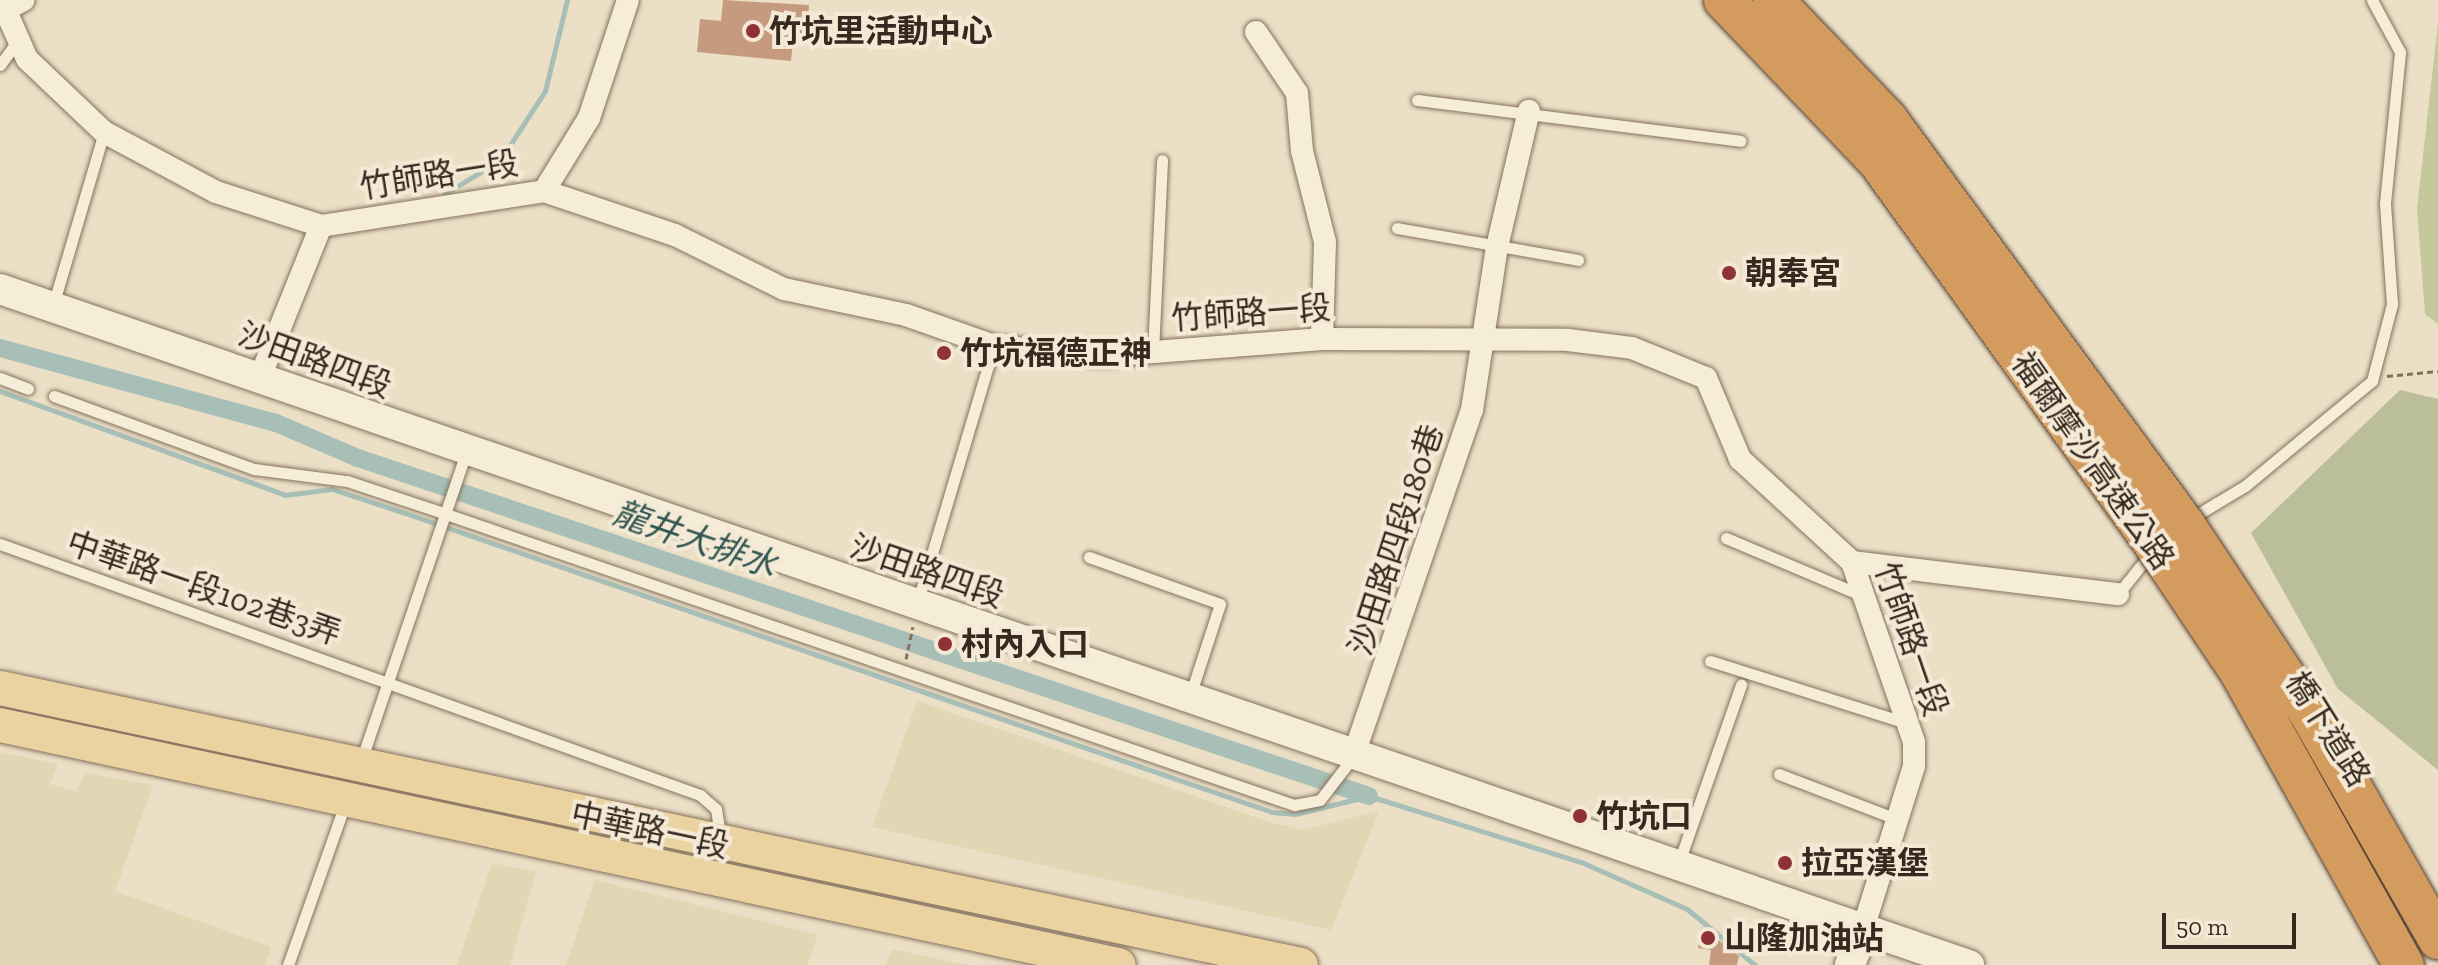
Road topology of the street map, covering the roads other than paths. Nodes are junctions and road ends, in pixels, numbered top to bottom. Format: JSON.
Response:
{"nodes":[{"id":1,"x":628,"y":0,"type":"edge"},
{"id":2,"x":1724,"y":0,"type":"edge"},
{"id":3,"x":1773,"y":0,"type":"edge"},
{"id":4,"x":2372,"y":0,"type":"edge"},
{"id":5,"x":10,"y":3,"type":"edge"},
{"id":6,"x":1256,"y":32,"type":"dead end"},
{"id":7,"x":16,"y":43,"type":"junction"},
{"id":8,"x":0,"y":65,"type":"edge"},
{"id":9,"x":1417,"y":100,"type":"dead end"},
{"id":10,"x":1529,"y":111,"type":"junction"},
{"id":11,"x":104,"y":132,"type":"junction"},
{"id":12,"x":1740,"y":141,"type":"dead end"},
{"id":13,"x":1162,"y":160,"type":"dead end"},
{"id":14,"x":544,"y":191,"type":"junction"},
{"id":15,"x":321,"y":226,"type":"junction"},
{"id":16,"x":1397,"y":228,"type":"dead end"},
{"id":17,"x":1497,"y":247,"type":"junction"},
{"id":18,"x":1578,"y":260,"type":"dead end"},
{"id":19,"x":0,"y":289,"type":"edge"},
{"id":20,"x":54,"y":302,"type":"junction"},
{"id":21,"x":1481,"y":338,"type":"junction"},
{"id":22,"x":1322,"y":339,"type":"junction"},
{"id":23,"x":994,"y":346,"type":"junction"},
{"id":24,"x":1153,"y":352,"type":"junction"},
{"id":25,"x":0,"y":378,"type":"edge"},
{"id":26,"x":259,"y":380,"type":"junction"},
{"id":27,"x":28,"y":389,"type":"dead end"},
{"id":28,"x":54,"y":396,"type":"dead end"},
{"id":29,"x":464,"y":462,"type":"junction"},
{"id":30,"x":446,"y":514,"type":"junction"},
{"id":31,"x":2168,"y":532,"type":"junction"},
{"id":32,"x":1726,"y":538,"type":"dead end"},
{"id":33,"x":0,"y":544,"type":"edge"},
{"id":34,"x":1089,"y":557,"type":"dead end"},
{"id":35,"x":1852,"y":562,"type":"junction"},
{"id":36,"x":2118,"y":594,"type":"joint"},
{"id":37,"x":1867,"y":598,"type":"junction"},
{"id":38,"x":915,"y":612,"type":"junction"},
{"id":39,"x":1710,"y":661,"type":"dead end"},
{"id":40,"x":391,"y":682,"type":"junction"},
{"id":41,"x":1741,"y":685,"type":"dead end"},
{"id":42,"x":0,"y":688,"type":"edge"},
{"id":43,"x":1189,"y":700,"type":"junction"},
{"id":44,"x":1904,"y":722,"type":"junction"},
{"id":45,"x":0,"y":725,"type":"edge"},
{"id":46,"x":1353,"y":757,"type":"junction"},
{"id":47,"x":1779,"y":774,"type":"dead end"},
{"id":48,"x":352,"y":784,"type":"junction"},
{"id":49,"x":1899,"y":820,"type":"junction"},
{"id":50,"x":721,"y":845,"type":"junction"},
{"id":51,"x":1678,"y":865,"type":"junction"},
{"id":52,"x":1863,"y":929,"type":"junction"},
{"id":53,"x":2438,"y":939,"type":"edge"},
{"id":54,"x":288,"y":965,"type":"edge"},
{"id":55,"x":1119,"y":965,"type":"edge"},
{"id":56,"x":1301,"y":965,"type":"edge"},
{"id":57,"x":1850,"y":965,"type":"edge"},
{"id":58,"x":1969,"y":965,"type":"edge"},
{"id":59,"x":2404,"y":965,"type":"edge"},
{"id":60,"x":2424,"y":965,"type":"edge"}],
"edges":[{"from":1,"to":14,"type":"street"},
{"from":2,"to":59,"type":"highway","name":"福爾摩沙高速公路","bridge":true},
{"from":3,"to":53,"type":"highway","name":"福爾摩沙高速公路","bridge":true},
{"from":4,"to":31,"type":"lane"},
{"from":5,"to":7,"type":"street","name":"竹師路一段"},
{"from":6,"to":22,"type":"street"},
{"from":7,"to":8,"type":"lane"},
{"from":7,"to":11,"type":"street","name":"竹師路一段"},
{"from":9,"to":10,"type":"lane"},
{"from":10,"to":12,"type":"lane"},
{"from":10,"to":17,"type":"street","name":"沙田路四段180巷"},
{"from":11,"to":15,"type":"street","name":"竹師路一段"},
{"from":11,"to":20,"type":"lane"},
{"from":13,"to":24,"type":"lane"},
{"from":14,"to":15,"type":"street","name":"竹師路一段"},
{"from":14,"to":23,"type":"street","name":"竹師路一段"},
{"from":15,"to":26,"type":"street"},
{"from":16,"to":17,"type":"lane"},
{"from":17,"to":18,"type":"lane"},
{"from":17,"to":21,"type":"street","name":"沙田路四段180巷"},
{"from":19,"to":20,"type":"street","name":"沙田路四段"},
{"from":20,"to":26,"type":"street","name":"沙田路四段"},
{"from":21,"to":22,"type":"street","name":"竹師路一段"},
{"from":21,"to":35,"type":"street","name":"竹師路一段"},
{"from":21,"to":46,"type":"street","name":"沙田路四段180巷"},
{"from":22,"to":24,"type":"street","name":"竹師路一段"},
{"from":23,"to":24,"type":"street","name":"竹師路一段"},
{"from":23,"to":38,"type":"lane"},
{"from":25,"to":27,"type":"lane"},
{"from":26,"to":29,"type":"street","name":"沙田路四段"},
{"from":28,"to":30,"type":"lane"},
{"from":29,"to":30,"type":"lane"},
{"from":29,"to":38,"type":"street","name":"沙田路四段"},
{"from":30,"to":40,"type":"lane"},
{"from":30,"to":46,"type":"lane"},
{"from":31,"to":36,"type":"lane"},
{"from":31,"to":60,"type":"street","name":"橋下道路"},
{"from":32,"to":37,"type":"lane"},
{"from":33,"to":40,"type":"lane","name":"中華路一段102巷3弄"},
{"from":34,"to":43,"type":"lane"},
{"from":35,"to":36,"type":"street"},
{"from":35,"to":37,"type":"street","name":"竹師路一段"},
{"from":37,"to":44,"type":"street","name":"竹師路一段"},
{"from":38,"to":43,"type":"street","name":"沙田路四段"},
{"from":39,"to":44,"type":"lane"},
{"from":40,"to":48,"type":"lane"},
{"from":40,"to":50,"type":"lane","name":"中華路一段102巷3弄"},
{"from":41,"to":51,"type":"lane"},
{"from":42,"to":48,"type":"main road","name":"中華路一段"},
{"from":43,"to":46,"type":"street","name":"沙田路四段"},
{"from":44,"to":49,"type":"street","name":"竹師路一段"},
{"from":45,"to":48,"type":"main road","name":"中華路一段"},
{"from":46,"to":51,"type":"street","name":"沙田路四段"},
{"from":47,"to":49,"type":"lane"},
{"from":48,"to":50,"type":"main road","name":"中華路一段"},
{"from":48,"to":54,"type":"lane"},
{"from":48,"to":55,"type":"main road","name":"中華路一段"},
{"from":49,"to":52,"type":"street","name":"竹師路一段"},
{"from":50,"to":56,"type":"main road","name":"中華路一段"},
{"from":51,"to":52,"type":"street","name":"沙田路四段"},
{"from":52,"to":57,"type":"street"},
{"from":52,"to":58,"type":"street","name":"沙田路四段"}]}
